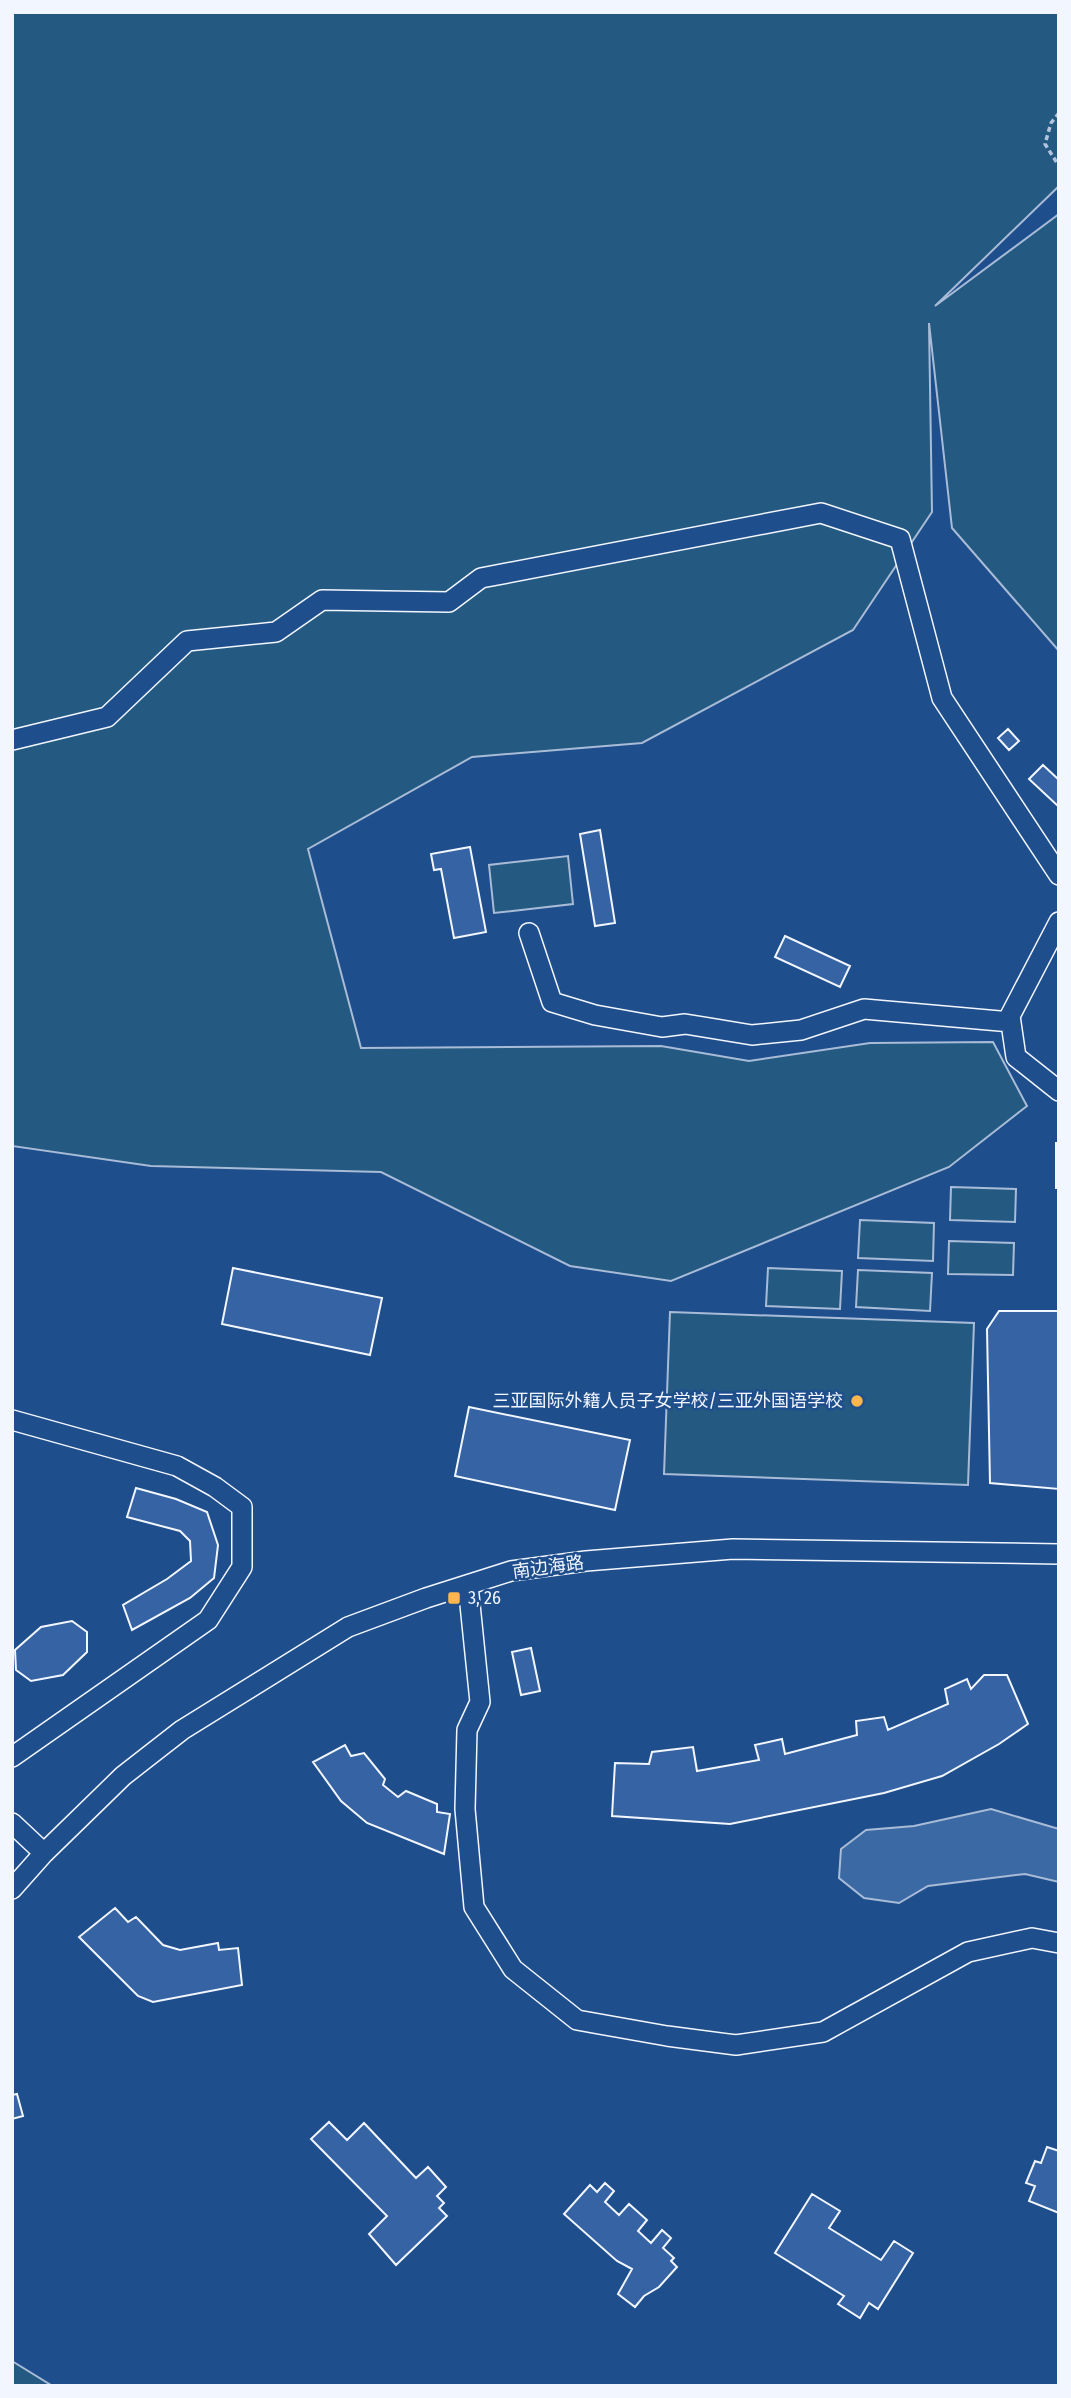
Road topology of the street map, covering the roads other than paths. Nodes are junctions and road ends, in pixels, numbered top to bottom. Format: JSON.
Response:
{"nodes":[{"id":1,"x":12,"y":740,"type":"edge"},
{"id":2,"x":1059,"y":875,"type":"edge"},
{"id":3,"x":1059,"y":922,"type":"edge"},
{"id":4,"x":529,"y":933,"type":"dead end"},
{"id":5,"x":1011,"y":1022,"type":"junction"},
{"id":6,"x":1059,"y":1091,"type":"edge"},
{"id":7,"x":12,"y":1420,"type":"edge"},
{"id":8,"x":1059,"y":1554,"type":"edge"},
{"id":9,"x":468,"y":1585,"type":"junction"},
{"id":10,"x":12,"y":1757,"type":"edge"},
{"id":11,"x":12,"y":1823,"type":"edge"},
{"id":12,"x":44,"y":1853,"type":"junction"},
{"id":13,"x":12,"y":1889,"type":"edge"},
{"id":14,"x":1059,"y":1942,"type":"edge"}],
"edges":[{"from":1,"to":2,"type":"street"},
{"from":3,"to":5,"type":"street"},
{"from":4,"to":5,"type":"street"},
{"from":5,"to":6,"type":"street"},
{"from":7,"to":10,"type":"street"},
{"from":8,"to":9,"type":"street","name":"南边海路"},
{"from":9,"to":12,"type":"street","name":"南边海路"},
{"from":9,"to":14,"type":"street"},
{"from":11,"to":12,"type":"street"},
{"from":12,"to":13,"type":"street","name":"南边海路"}]}
